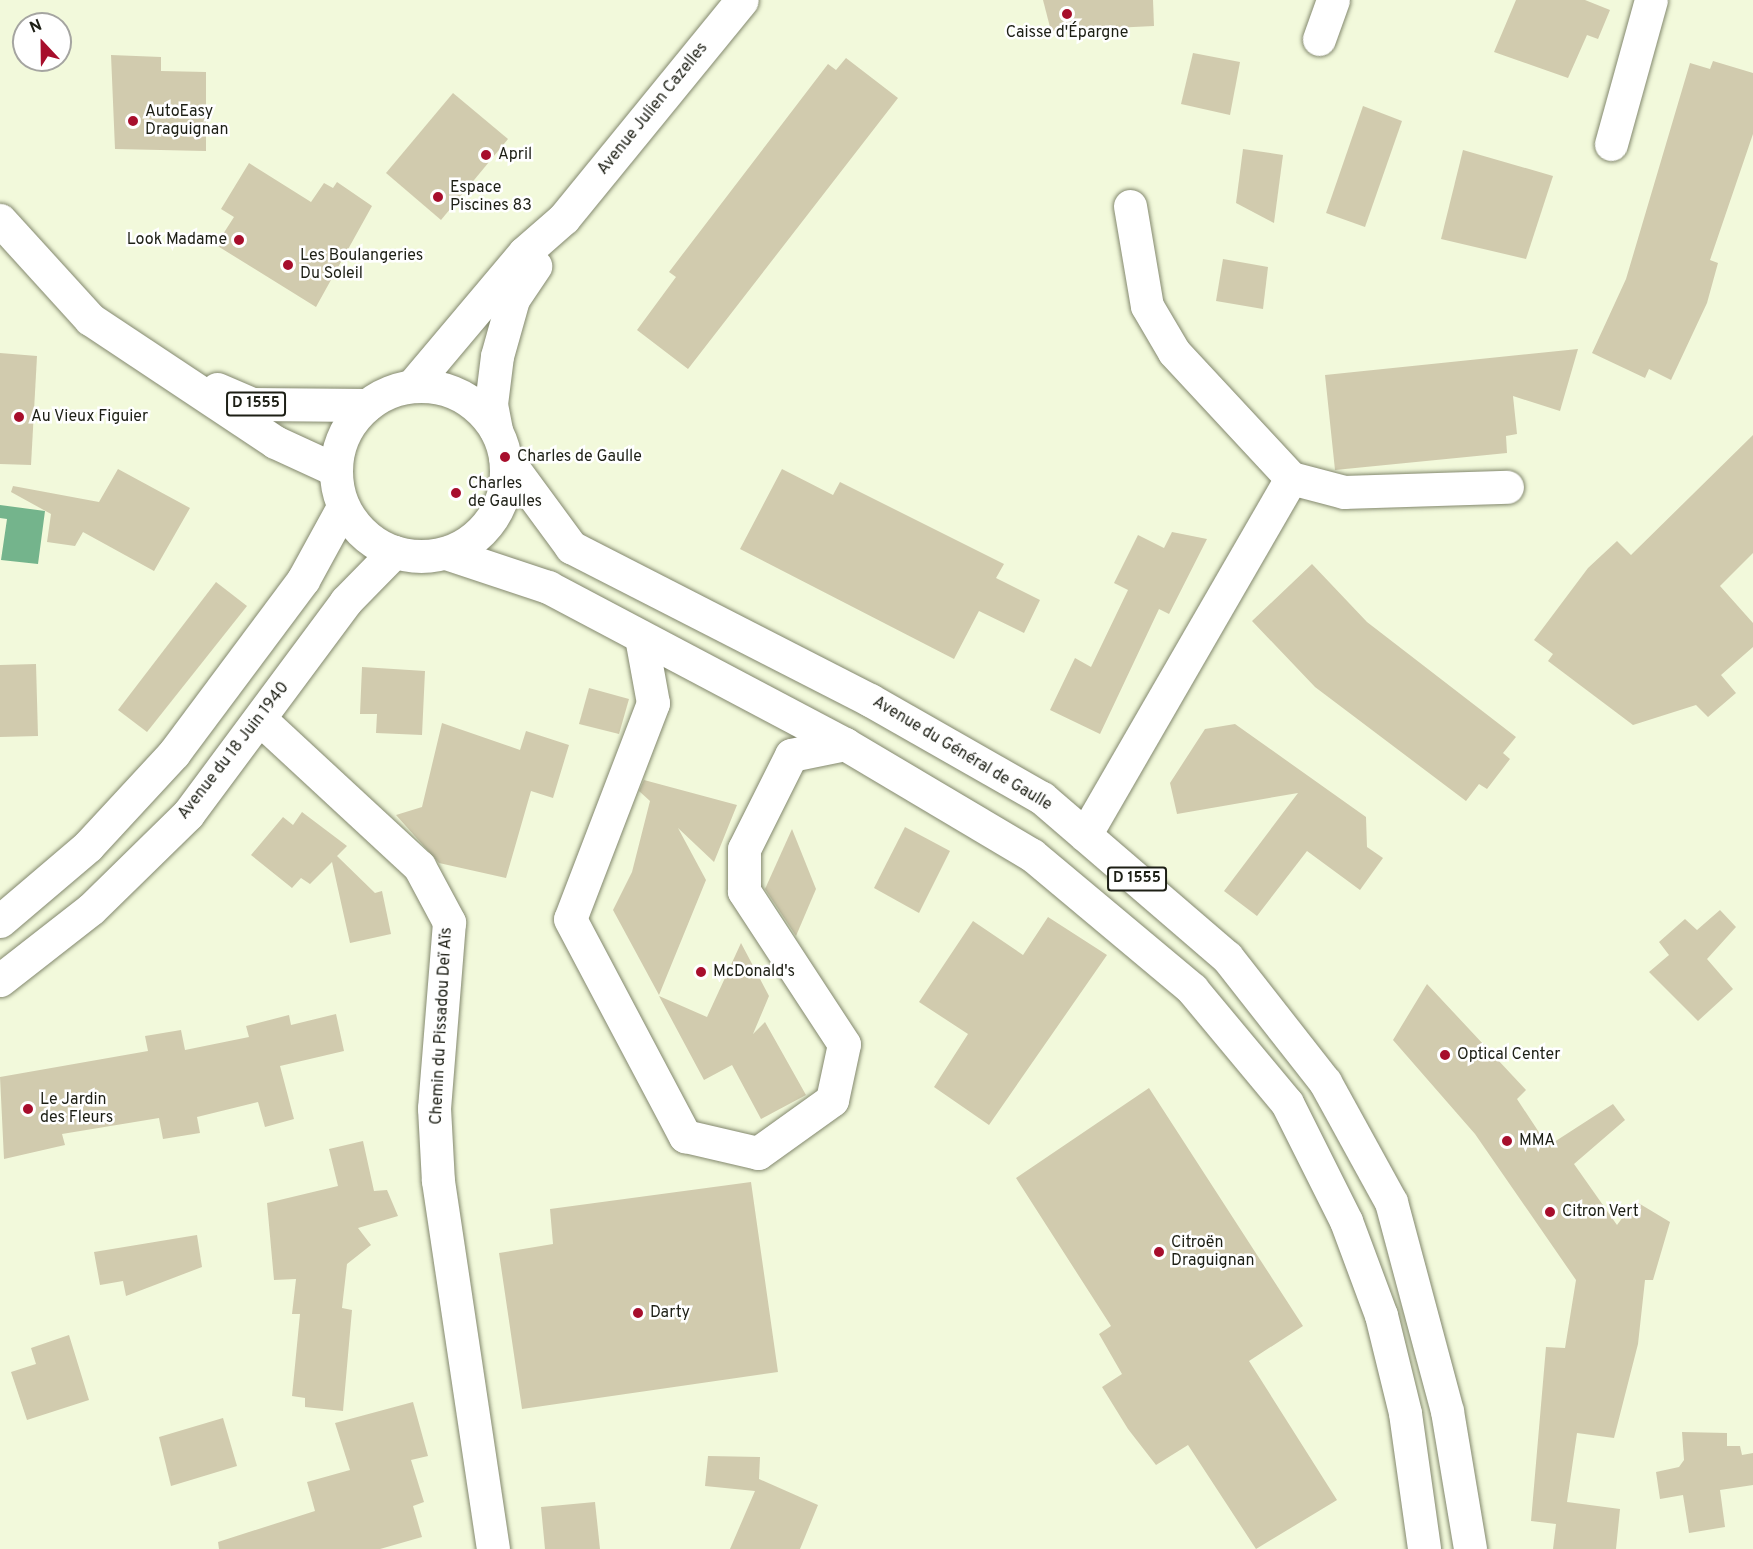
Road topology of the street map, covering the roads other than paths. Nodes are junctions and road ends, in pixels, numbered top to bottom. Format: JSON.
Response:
{"nodes":[{"id":1,"x":742,"y":0,"type":"edge"},
{"id":2,"x":1333,"y":0,"type":"edge"},
{"id":3,"x":1651,"y":0,"type":"edge"},
{"id":4,"x":1319,"y":39,"type":"dead end"},
{"id":5,"x":1611,"y":144,"type":"dead end"},
{"id":6,"x":1130,"y":206,"type":"dead end"},
{"id":7,"x":564,"y":218,"type":"junction"},
{"id":8,"x":0,"y":220,"type":"edge"},
{"id":9,"x":154,"y":362,"type":"junction"},
{"id":10,"x":412,"y":386,"type":"junction"},
{"id":11,"x":367,"y":405,"type":"junction"},
{"id":12,"x":501,"y":443,"type":"junction"},
{"id":13,"x":336,"y":470,"type":"junction"},
{"id":14,"x":1291,"y":478,"type":"junction"},
{"id":15,"x":1507,"y":487,"type":"dead end"},
{"id":16,"x":343,"y":507,"type":"junction"},
{"id":17,"x":394,"y":552,"type":"junction"},
{"id":18,"x":446,"y":553,"type":"junction"},
{"id":19,"x":641,"y":637,"type":"junction"},
{"id":20,"x":260,"y":719,"type":"junction"},
{"id":21,"x":845,"y":744,"type":"junction"},
{"id":22,"x":1085,"y":835,"type":"junction"},
{"id":23,"x":0,"y":921,"type":"edge"},
{"id":24,"x":0,"y":980,"type":"edge"},
{"id":25,"x":493,"y":1549,"type":"edge"},
{"id":26,"x":1424,"y":1549,"type":"edge"},
{"id":27,"x":1470,"y":1549,"type":"edge"}],
"edges":[{"from":1,"to":7,"type":"main road","name":"Avenue Julien Cazelles"},
{"from":2,"to":4,"type":"main road"},
{"from":3,"to":5,"type":"main road"},
{"from":6,"to":14,"type":"main road"},
{"from":7,"to":10,"type":"main road","name":"Avenue Julien Cazelles"},
{"from":7,"to":12,"type":"main road","name":"Avenue Julien Cazelles"},
{"from":8,"to":9,"type":"main road","number":"D 1555"},
{"from":9,"to":11,"type":"main road","number":"D 1555"},
{"from":9,"to":13,"type":"main road","number":"D 1555"},
{"from":10,"to":11,"type":"main road"},
{"from":10,"to":12,"type":"main road"},
{"from":11,"to":13,"type":"main road"},
{"from":12,"to":18,"type":"main road"},
{"from":12,"to":22,"type":"main road","name":"Avenue du Général de Gaulle","number":"D 1555"},
{"from":13,"to":16,"type":"main road"},
{"from":14,"to":15,"type":"main road"},
{"from":14,"to":22,"type":"main road"},
{"from":16,"to":17,"type":"main road"},
{"from":16,"to":23,"type":"main road"},
{"from":17,"to":18,"type":"main road"},
{"from":17,"to":20,"type":"main road","name":"Avenue du 18 Juin 1940"},
{"from":18,"to":19,"type":"main road","number":"D 1555"},
{"from":19,"to":21,"type":"main road","number":"D 1555"},
{"from":19,"to":21,"type":"main road"},
{"from":20,"to":24,"type":"main road","name":"Avenue du 18 Juin 1940"},
{"from":20,"to":25,"type":"main road","name":"Chemin du Pissadou Deï Aïs"},
{"from":21,"to":26,"type":"main road","number":"D 1555"},
{"from":22,"to":27,"type":"main road","name":"Avenue du Général de Gaulle","number":"D 1555"}]}
